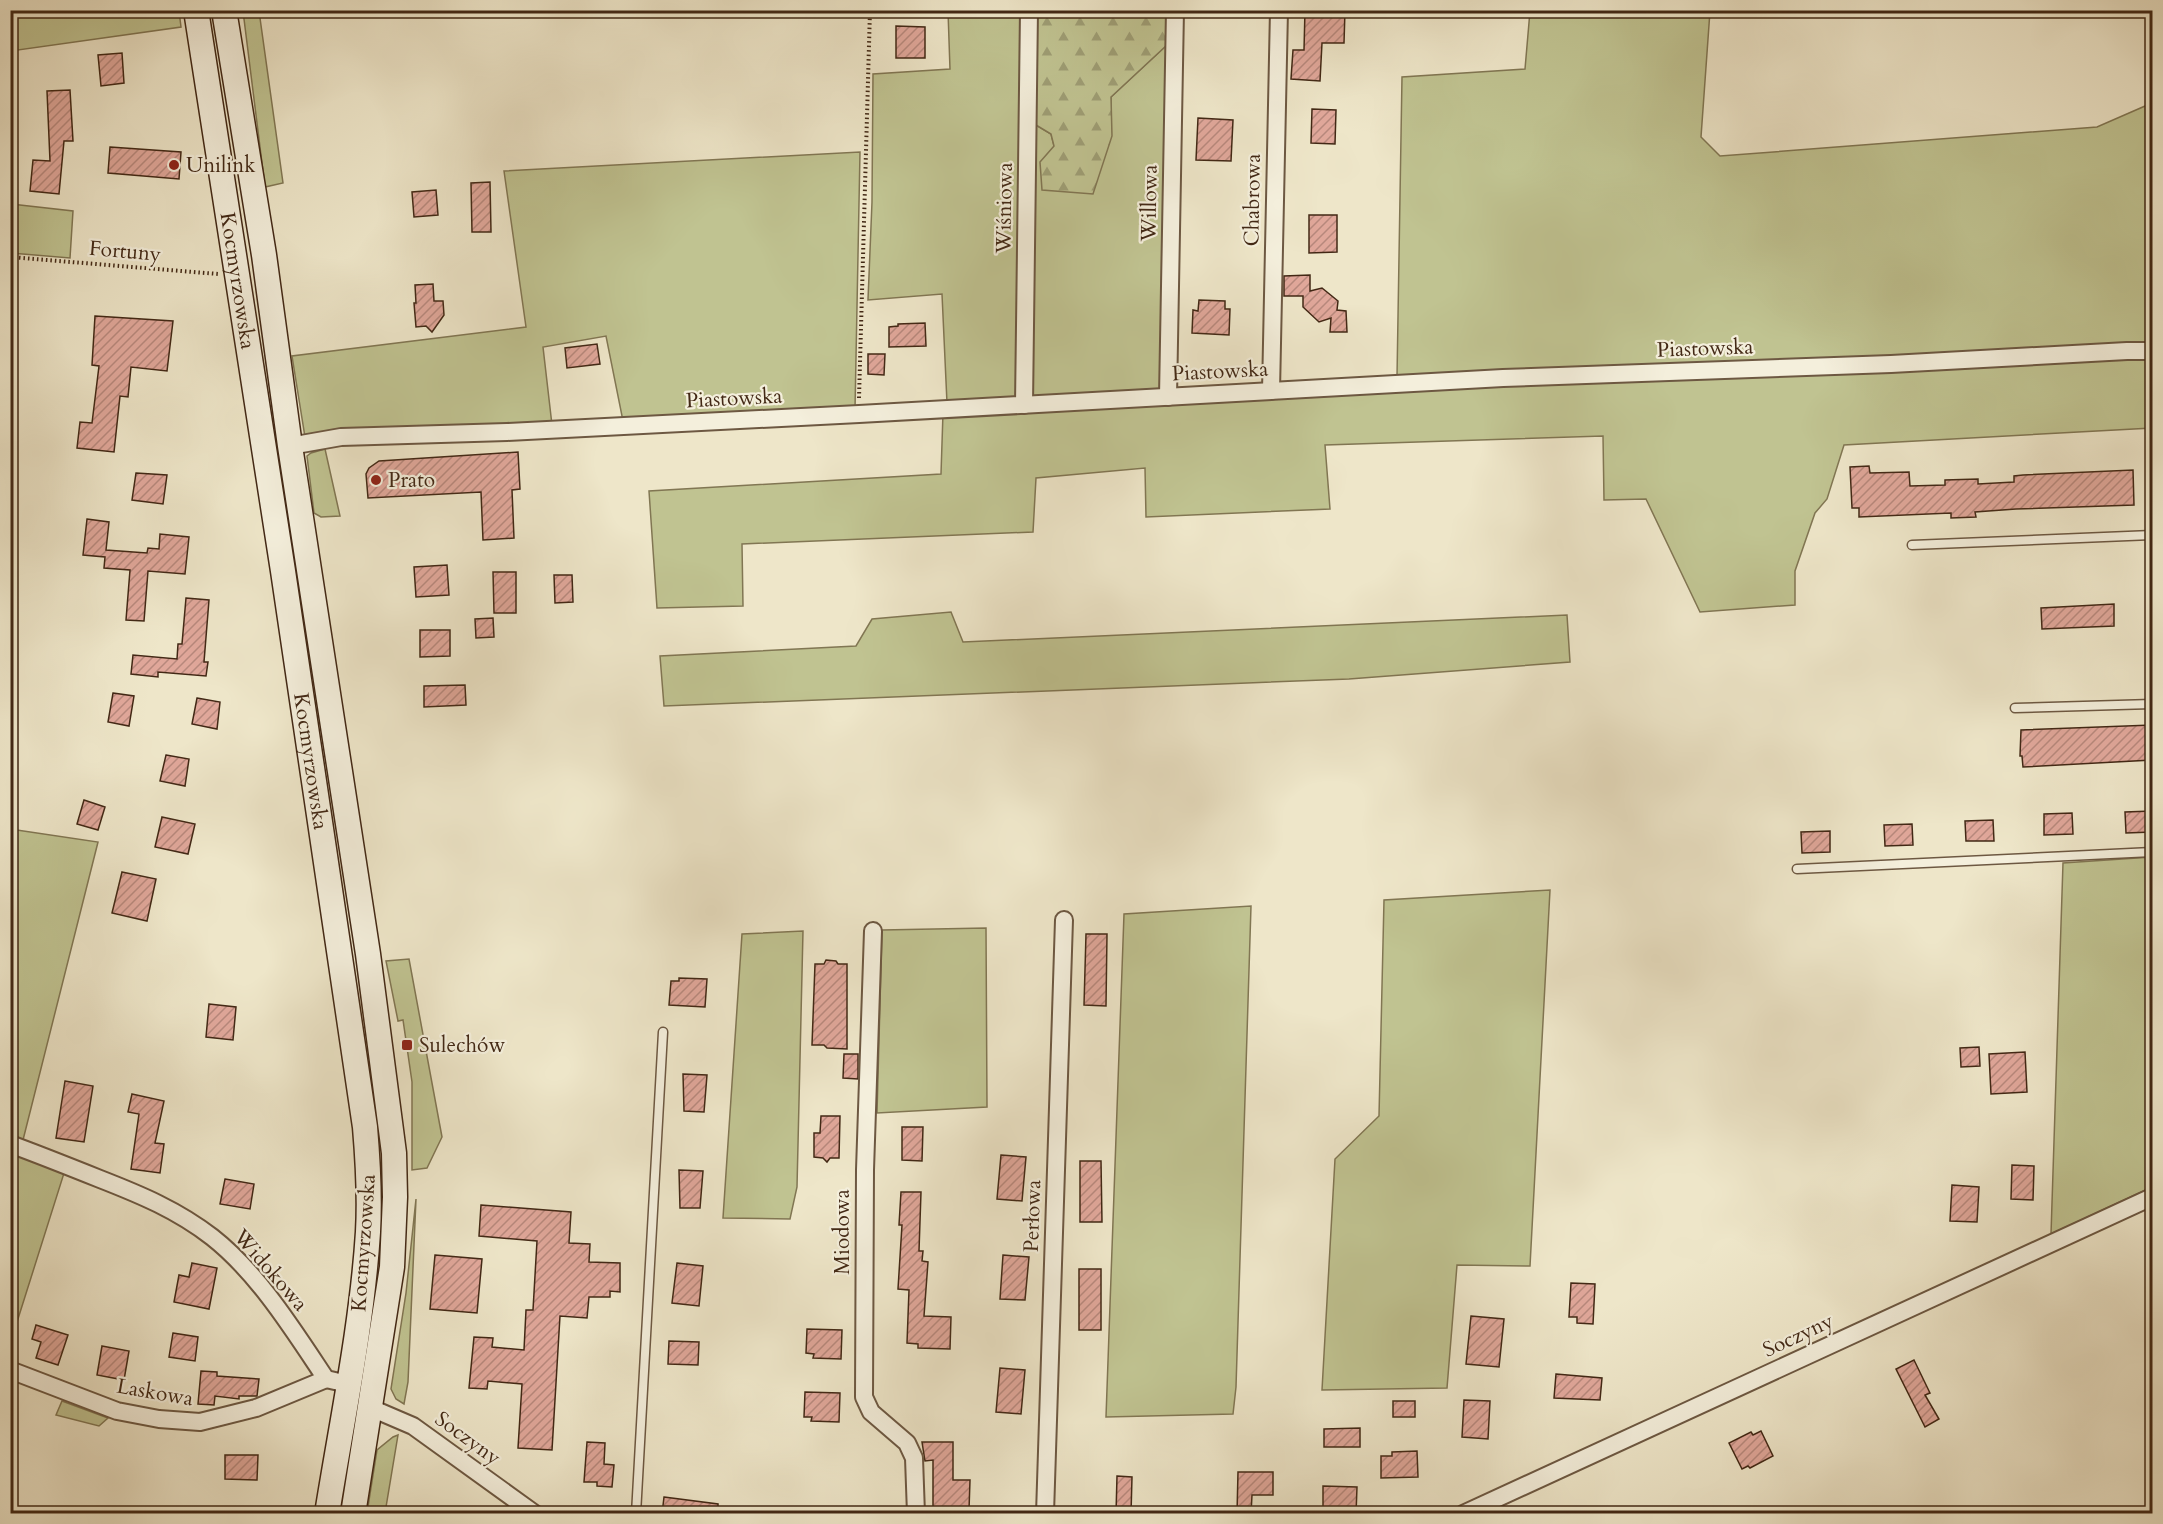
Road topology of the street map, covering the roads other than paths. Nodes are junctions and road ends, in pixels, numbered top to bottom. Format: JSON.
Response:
{"nodes":[{"id":1,"x":196,"y":10,"type":"edge"},
{"id":2,"x":224,"y":10,"type":"edge"},
{"id":3,"x":1029,"y":10,"type":"edge"},
{"id":4,"x":1175,"y":10,"type":"edge"},
{"id":5,"x":1279,"y":10,"type":"edge"},
{"id":6,"x":2152,"y":351,"type":"edge"},
{"id":7,"x":1271,"y":391,"type":"junction"},
{"id":8,"x":1168,"y":397,"type":"junction"},
{"id":9,"x":1024,"y":405,"type":"junction"},
{"id":10,"x":290,"y":446,"type":"junction"},
{"id":11,"x":2152,"y":535,"type":"edge"},
{"id":12,"x":1912,"y":545,"type":"dead end"},
{"id":13,"x":2152,"y":704,"type":"edge"},
{"id":14,"x":2015,"y":708,"type":"dead end"},
{"id":15,"x":2152,"y":852,"type":"edge"},
{"id":16,"x":1797,"y":869,"type":"dead end"},
{"id":17,"x":1064,"y":920,"type":"dead end"},
{"id":18,"x":873,"y":932,"type":"dead end"},
{"id":19,"x":663,"y":1032,"type":"dead end"},
{"id":20,"x":10,"y":1144,"type":"edge"},
{"id":21,"x":2152,"y":1197,"type":"edge"},
{"id":22,"x":10,"y":1370,"type":"edge"},
{"id":23,"x":337,"y":1381,"type":"junction"},
{"id":24,"x":371,"y":1408,"type":"junction"},
{"id":25,"x":327,"y":1514,"type":"edge"},
{"id":26,"x":353,"y":1514,"type":"edge"},
{"id":27,"x":535,"y":1514,"type":"edge"},
{"id":28,"x":636,"y":1514,"type":"edge"},
{"id":29,"x":916,"y":1514,"type":"edge"},
{"id":30,"x":1045,"y":1514,"type":"edge"},
{"id":31,"x":1463,"y":1514,"type":"edge"}],
"edges":[{"from":1,"to":23,"type":"main road","name":"Kocmyrzowska"},
{"from":2,"to":10,"type":"main road","name":"Kocmyrzowska"},
{"from":3,"to":9,"type":"street","name":"Wiśniowa"},
{"from":4,"to":8,"type":"street","name":"Willowa"},
{"from":5,"to":7,"type":"street","name":"Chabrowa"},
{"from":6,"to":7,"type":"street","name":"Piastowska"},
{"from":7,"to":8,"type":"street","name":"Piastowska"},
{"from":8,"to":9,"type":"street","name":"Piastowska"},
{"from":9,"to":10,"type":"street","name":"Piastowska"},
{"from":10,"to":24,"type":"main road","name":"Kocmyrzowska"},
{"from":11,"to":12,"type":"lane"},
{"from":13,"to":14,"type":"lane"},
{"from":15,"to":16,"type":"lane"},
{"from":17,"to":30,"type":"street","name":"Perłowa"},
{"from":18,"to":29,"type":"street","name":"Miodowa"},
{"from":19,"to":28,"type":"lane"},
{"from":20,"to":23,"type":"street","name":"Widokowa"},
{"from":21,"to":31,"type":"street","name":"Soczyny"},
{"from":22,"to":23,"type":"street","name":"Laskowa"},
{"from":23,"to":25,"type":"main road","name":"Kocmyrzowska"},
{"from":24,"to":26,"type":"main road","name":"Kocmyrzowska"},
{"from":24,"to":27,"type":"street","name":"Soczyny"}]}
